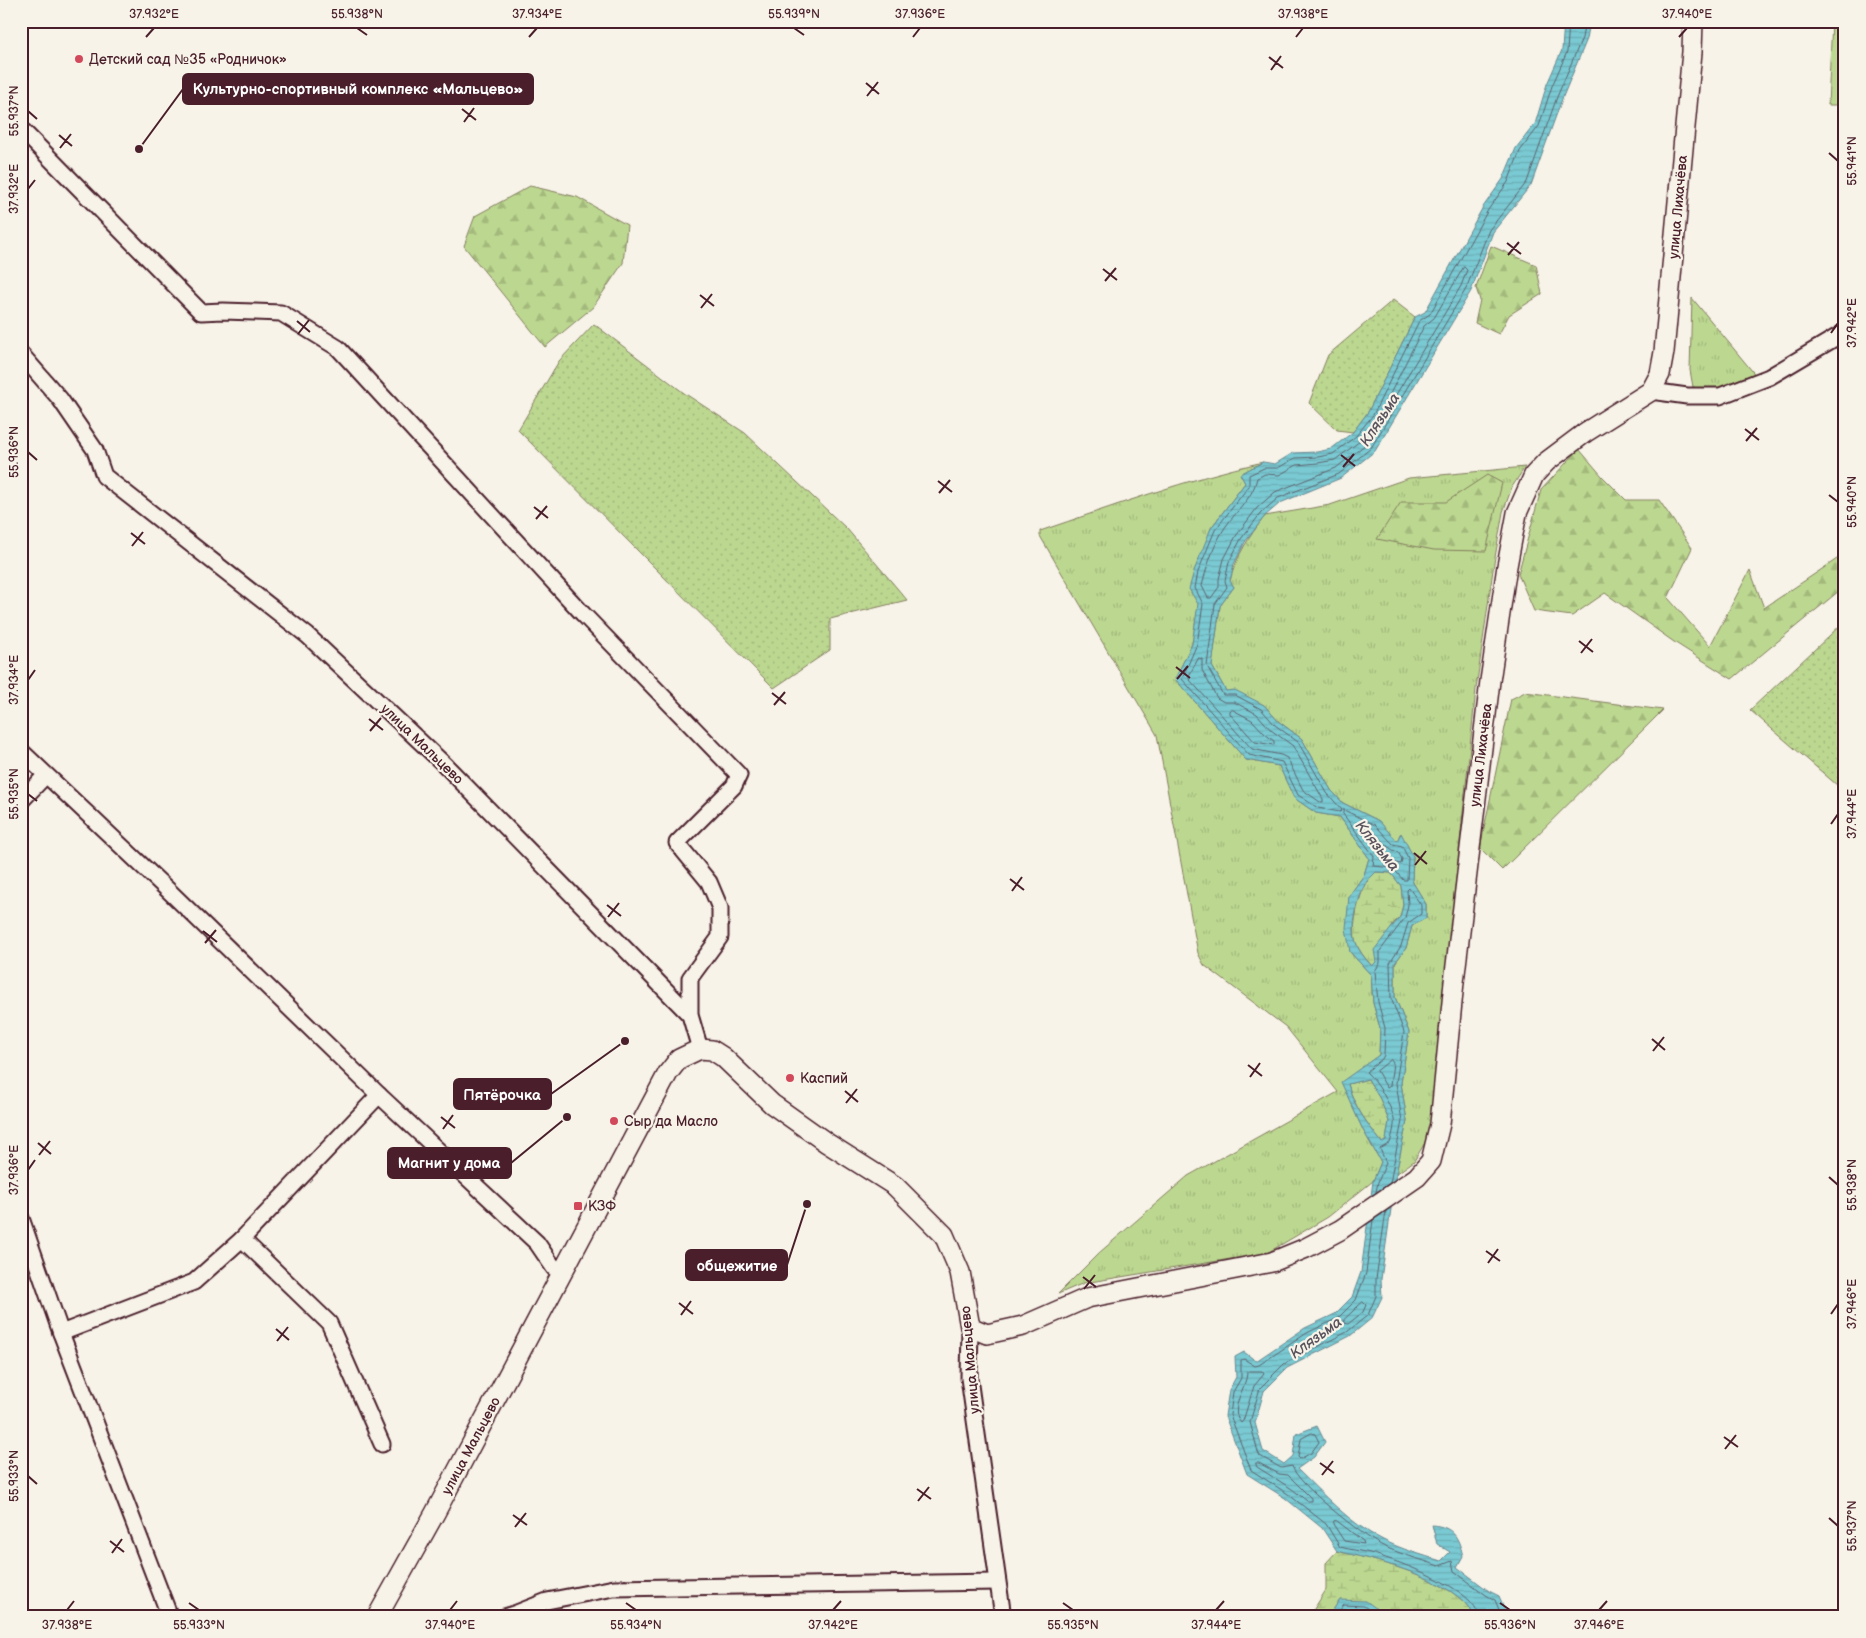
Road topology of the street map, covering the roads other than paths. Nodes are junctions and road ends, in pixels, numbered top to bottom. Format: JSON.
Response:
{"nodes":[{"id":1,"x":1693,"y":21,"type":"edge"},
{"id":2,"x":21,"y":129,"type":"edge"},
{"id":3,"x":1845,"y":332,"type":"edge"},
{"id":4,"x":21,"y":354,"type":"edge"},
{"id":5,"x":1651,"y":392,"type":"junction"},
{"id":6,"x":21,"y":752,"type":"edge"},
{"id":7,"x":46,"y":775,"type":"junction"},
{"id":8,"x":21,"y":801,"type":"edge"},
{"id":9,"x":690,"y":1014,"type":"junction"},
{"id":10,"x":700,"y":1049,"type":"junction"},
{"id":11,"x":379,"y":1095,"type":"junction"},
{"id":12,"x":21,"y":1218,"type":"edge"},
{"id":13,"x":242,"y":1239,"type":"junction"},
{"id":14,"x":562,"y":1273,"type":"junction"},
{"id":15,"x":970,"y":1327,"type":"junction"},
{"id":16,"x":62,"y":1333,"type":"junction"},
{"id":17,"x":382,"y":1444,"type":"dead end"},
{"id":18,"x":997,"y":1582,"type":"junction"},
{"id":19,"x":170,"y":1617,"type":"edge"},
{"id":20,"x":377,"y":1617,"type":"edge"},
{"id":21,"x":504,"y":1617,"type":"edge"},
{"id":22,"x":1003,"y":1617,"type":"edge"}],
"edges":[{"from":1,"to":5,"type":"street","name":"улица Лихачёва"},
{"from":2,"to":9,"type":"street"},
{"from":3,"to":5,"type":"street"},
{"from":4,"to":9,"type":"street","name":"улица Мальцево"},
{"from":5,"to":15,"type":"street","name":"улица Лихачёва"},
{"from":6,"to":7,"type":"street"},
{"from":7,"to":8,"type":"street"},
{"from":7,"to":11,"type":"street"},
{"from":9,"to":10,"type":"street","name":"улица Мальцево"},
{"from":10,"to":14,"type":"street","name":"улица Мальцево"},
{"from":10,"to":15,"type":"street","name":"улица Мальцево"},
{"from":11,"to":13,"type":"street"},
{"from":11,"to":14,"type":"street"},
{"from":12,"to":16,"type":"street"},
{"from":13,"to":16,"type":"street"},
{"from":13,"to":17,"type":"street"},
{"from":14,"to":20,"type":"street","name":"улица Мальцево"},
{"from":15,"to":18,"type":"street","name":"улица Мальцево"},
{"from":16,"to":19,"type":"street"},
{"from":18,"to":21,"type":"street"},
{"from":18,"to":22,"type":"street","name":"улица Мальцево"}]}
